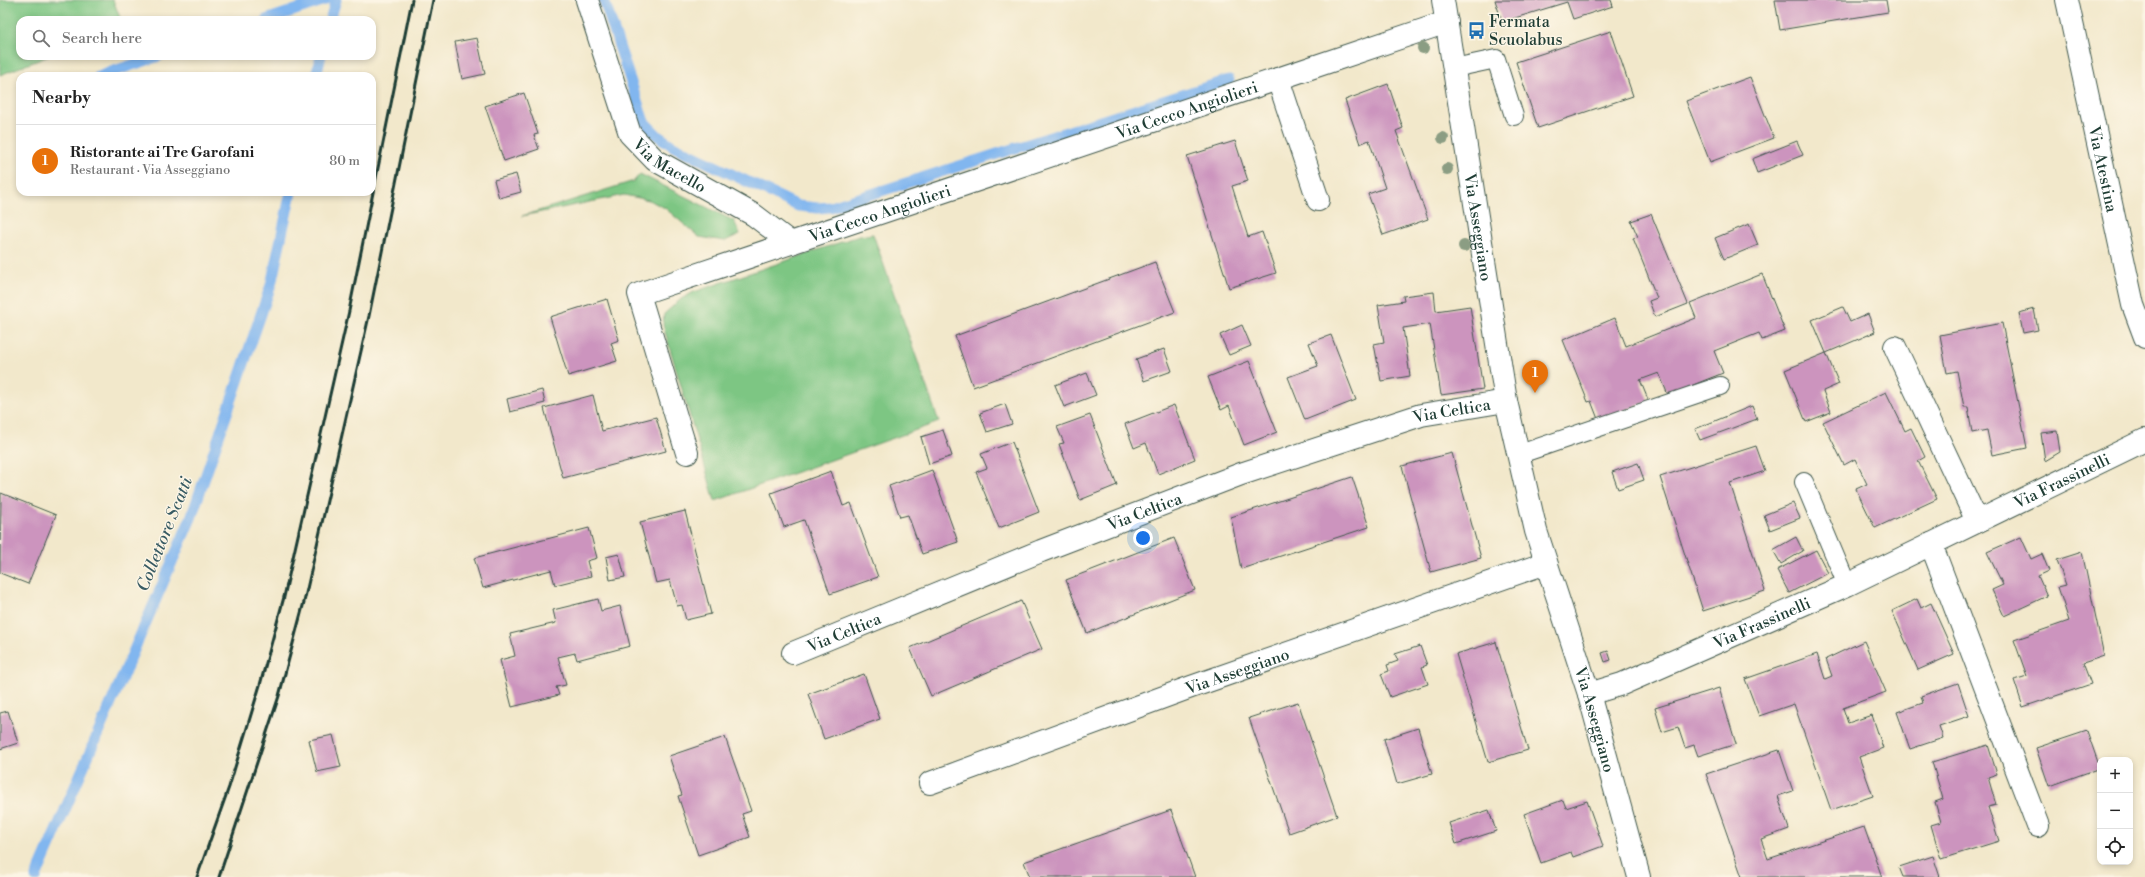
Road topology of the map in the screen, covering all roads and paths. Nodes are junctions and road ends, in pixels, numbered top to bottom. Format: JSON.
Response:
{"nodes":[{"id":1,"x":587,"y":0,"type":"edge"},
{"id":2,"x":1443,"y":0,"type":"edge"},
{"id":3,"x":2067,"y":0,"type":"edge"},
{"id":4,"x":1447,"y":22,"type":"junction"},
{"id":5,"x":1454,"y":68,"type":"junction"},
{"id":6,"x":1278,"y":79,"type":"junction"},
{"id":7,"x":1514,"y":116,"type":"dead end"},
{"id":8,"x":1318,"y":200,"type":"dead end"},
{"id":9,"x":791,"y":243,"type":"junction"},
{"id":10,"x":2145,"y":337,"type":"edge"},
{"id":11,"x":1895,"y":347,"type":"dead end"},
{"id":12,"x":1720,"y":386,"type":"dead end"},
{"id":13,"x":1506,"y":401,"type":"junction"},
{"id":14,"x":2145,"y":440,"type":"edge"},
{"id":15,"x":687,"y":453,"type":"dead end"},
{"id":16,"x":1518,"y":455,"type":"junction"},
{"id":17,"x":1804,"y":482,"type":"dead end"},
{"id":18,"x":1977,"y":521,"type":"junction"},
{"id":19,"x":1931,"y":544,"type":"junction"},
{"id":20,"x":1546,"y":563,"type":"junction"},
{"id":21,"x":1848,"y":586,"type":"junction"},
{"id":22,"x":793,"y":653,"type":"dead end"},
{"id":23,"x":1589,"y":694,"type":"junction"},
{"id":24,"x":930,"y":783,"type":"dead end"},
{"id":25,"x":2038,"y":826,"type":"dead end"},
{"id":26,"x":1639,"y":877,"type":"edge"}],
"edges":[{"from":1,"to":9,"type":"street","name":"Via Macello"},
{"from":2,"to":4,"type":"street","name":"Via Asseggiano"},
{"from":3,"to":10,"type":"street","name":"Via Atestina"},
{"from":4,"to":5,"type":"street","name":"Via Asseggiano"},
{"from":4,"to":6,"type":"street","name":"Via Cecco Angiolieri"},
{"from":5,"to":7,"type":"lane"},
{"from":5,"to":13,"type":"street","name":"Via Asseggiano"},
{"from":6,"to":8,"type":"street","name":"Via Cecco Angiolieri"},
{"from":6,"to":9,"type":"street","name":"Via Cecco Angiolieri"},
{"from":9,"to":15,"type":"street","name":"Via Cecco Angiolieri"},
{"from":11,"to":18,"type":"street"},
{"from":12,"to":16,"type":"lane"},
{"from":13,"to":16,"type":"street","name":"Via Asseggiano"},
{"from":13,"to":22,"type":"street","name":"Via Celtica"},
{"from":14,"to":18,"type":"street","name":"Via Frassinelli"},
{"from":16,"to":20,"type":"street","name":"Via Asseggiano"},
{"from":17,"to":21,"type":"lane"},
{"from":18,"to":19,"type":"street","name":"Via Frassinelli"},
{"from":19,"to":21,"type":"street","name":"Via Frassinelli"},
{"from":19,"to":25,"type":"street"},
{"from":20,"to":23,"type":"street","name":"Via Asseggiano"},
{"from":20,"to":24,"type":"street","name":"Via Asseggiano"},
{"from":21,"to":23,"type":"street","name":"Via Frassinelli"},
{"from":23,"to":26,"type":"street","name":"Via Asseggiano"}]}
